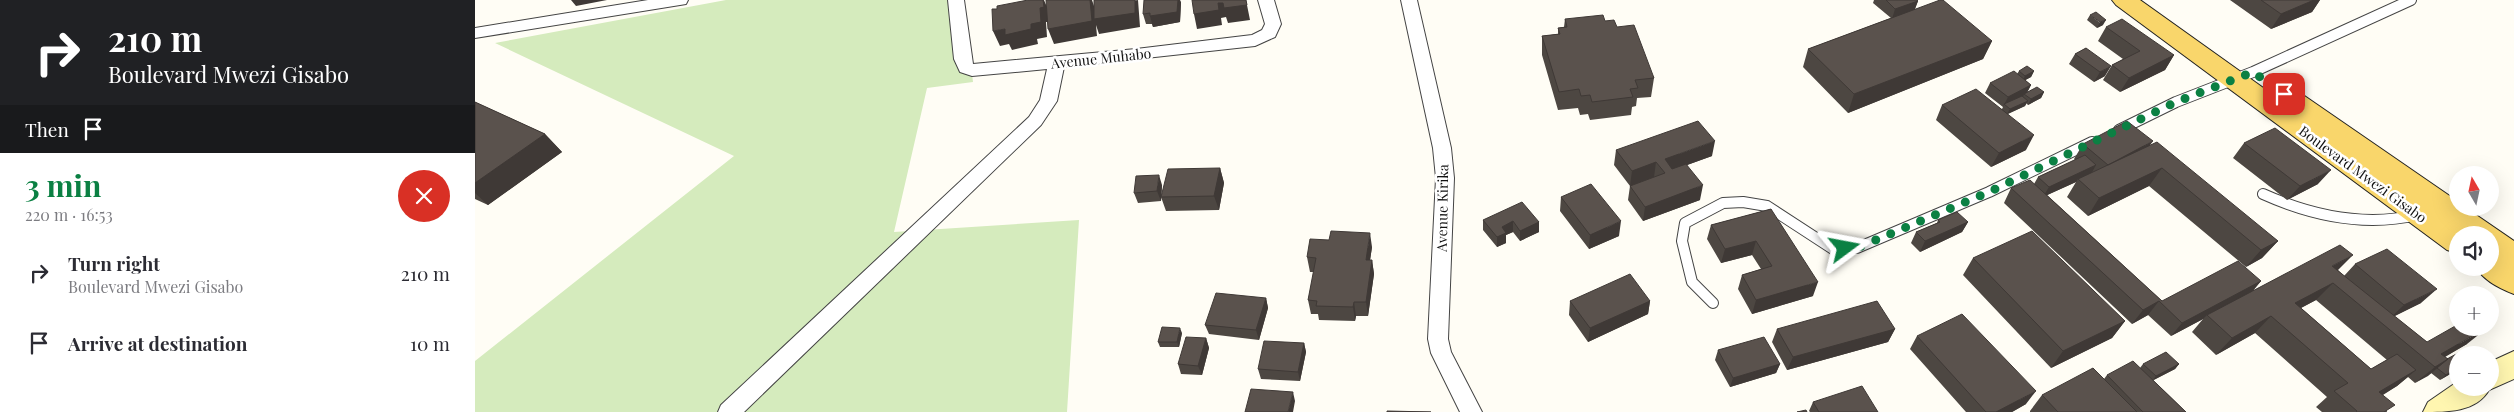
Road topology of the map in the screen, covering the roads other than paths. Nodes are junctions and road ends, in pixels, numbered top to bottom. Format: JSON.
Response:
{"nodes":[{"id":1,"x":680,"y":0,"type":"edge"},
{"id":2,"x":956,"y":0,"type":"edge"},
{"id":3,"x":1266,"y":0,"type":"edge"},
{"id":4,"x":1409,"y":0,"type":"edge"},
{"id":5,"x":2124,"y":0,"type":"edge"},
{"id":6,"x":2154,"y":0,"type":"edge"},
{"id":7,"x":2411,"y":0,"type":"edge"},
{"id":8,"x":475,"y":33,"type":"edge"},
{"id":9,"x":1057,"y":63,"type":"junction"},
{"id":10,"x":2243,"y":76,"type":"junction"},
{"id":11,"x":2263,"y":194,"type":"dead end"},
{"id":12,"x":2429,"y":209,"type":"junction"},
{"id":13,"x":2466,"y":226,"type":"edge"},
{"id":14,"x":2449,"y":233,"type":"edge"},
{"id":15,"x":2499,"y":245,"type":"edge"},
{"id":16,"x":2514,"y":256,"type":"edge"},
{"id":17,"x":2499,"y":271,"type":"edge"},
{"id":18,"x":2514,"y":282,"type":"edge"},
{"id":19,"x":1713,"y":303,"type":"dead end"},
{"id":20,"x":2514,"y":364,"type":"edge"},
{"id":21,"x":2499,"y":372,"type":"edge"},
{"id":22,"x":2462,"y":396,"type":"edge"},
{"id":23,"x":729,"y":412,"type":"edge"},
{"id":24,"x":1471,"y":412,"type":"edge"},
{"id":25,"x":2439,"y":412,"type":"edge"}],
"edges":[{"from":1,"to":8,"type":"street"},
{"from":2,"to":9,"type":"street","name":"Avenue Muhabo"},
{"from":3,"to":9,"type":"street","name":"Avenue Muhabo"},
{"from":4,"to":24,"type":"street","name":"Avenue Kirika"},
{"from":5,"to":10,"type":"main road","name":"Boulevard Mwezi Gisabo"},
{"from":6,"to":10,"type":"main road","name":"Boulevard Mwezi Gisabo"},
{"from":7,"to":10,"type":"lane"},
{"from":9,"to":23,"type":"street"},
{"from":10,"to":12,"type":"main road","name":"Boulevard Mwezi Gisabo"},
{"from":10,"to":19,"type":"lane"},
{"from":11,"to":12,"type":"lane"},
{"from":12,"to":13,"type":"main road","name":"Boulevard Mwezi Gisabo"},
{"from":12,"to":14,"type":"main road","name":"Boulevard Mwezi Gisabo"},
{"from":15,"to":16,"type":"main road"},
{"from":17,"to":18,"type":"main road"},
{"from":20,"to":21,"type":"street"},
{"from":22,"to":25,"type":"street"}]}
